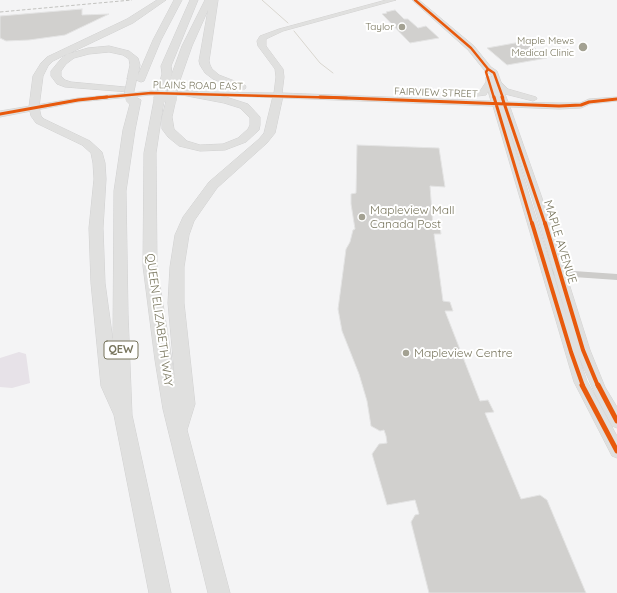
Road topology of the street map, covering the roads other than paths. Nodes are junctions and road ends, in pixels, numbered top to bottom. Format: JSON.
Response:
{"nodes":[{"id":1,"x":194,"y":0,"type":"edge"},
{"id":2,"x":203,"y":0,"type":"edge"},
{"id":3,"x":209,"y":0,"type":"edge"},
{"id":4,"x":214,"y":0,"type":"edge"},
{"id":5,"x":394,"y":0,"type":"edge"},
{"id":6,"x":415,"y":0,"type":"edge"},
{"id":7,"x":177,"y":1,"type":"edge"},
{"id":8,"x":159,"y":2,"type":"edge"},
{"id":9,"x":137,"y":79,"type":"junction"},
{"id":10,"x":168,"y":80,"type":"junction"},
{"id":11,"x":494,"y":82,"type":"junction"},
{"id":12,"x":241,"y":87,"type":"junction"},
{"id":13,"x":125,"y":90,"type":"junction"},
{"id":14,"x":278,"y":92,"type":"junction"},
{"id":15,"x":186,"y":93,"type":"junction"},
{"id":16,"x":454,"y":96,"type":"junction"},
{"id":17,"x":617,"y":98,"type":"edge"},
{"id":18,"x":165,"y":100,"type":"junction"},
{"id":19,"x":495,"y":100,"type":"junction"},
{"id":20,"x":434,"y":101,"type":"junction"},
{"id":21,"x":504,"y":101,"type":"junction"},
{"id":22,"x":535,"y":102,"type":"junction"},
{"id":23,"x":34,"y":104,"type":"junction"},
{"id":24,"x":0,"y":107,"type":"edge"},
{"id":25,"x":0,"y":114,"type":"edge"},
{"id":26,"x":506,"y":121,"type":"junction"},
{"id":27,"x":546,"y":272,"type":"junction"},
{"id":28,"x":560,"y":274,"type":"junction"},
{"id":29,"x":617,"y":277,"type":"edge"},
{"id":30,"x":123,"y":415,"type":"junction"},
{"id":31,"x":617,"y":421,"type":"edge"},
{"id":32,"x":178,"y":430,"type":"junction"},
{"id":33,"x":617,"y":451,"type":"edge"},
{"id":34,"x":160,"y":593,"type":"edge"},
{"id":35,"x":219,"y":593,"type":"edge"}],
"edges":[{"from":1,"to":10,"type":"highway","name":"QUEEN ELIZABETH WAY"},
{"from":2,"to":10,"type":"highway"},
{"from":3,"to":10,"type":"highway"},
{"from":4,"to":12,"type":"highway"},
{"from":5,"to":14,"type":"main road"},
{"from":6,"to":11,"type":"main road","name":"MAPLE AVENUE"},
{"from":7,"to":9,"type":"highway","number":"QEW"},
{"from":8,"to":23,"type":"highway"},
{"from":9,"to":13,"type":"highway"},
{"from":9,"to":30,"type":"highway","number":"QEW"},
{"from":10,"to":18,"type":"highway","name":"QUEEN ELIZABETH WAY","bridge":true},
{"from":11,"to":16,"type":"main road"},
{"from":11,"to":19,"type":"main road","name":"MAPLE AVENUE"},
{"from":11,"to":21,"type":"main road","name":"MAPLE AVENUE"},
{"from":11,"to":22,"type":"main road"},
{"from":12,"to":13,"type":"main road","name":"PLAINS ROAD EAST"},
{"from":12,"to":14,"type":"main road","name":"PLAINS ROAD EAST"},
{"from":13,"to":23,"type":"main road","name":"PLAINS ROAD EAST"},
{"from":14,"to":15,"type":"main road","name":"PLAINS ROAD EAST"},
{"from":14,"to":16,"type":"main road","name":"FAIRVIEW STREET"},
{"from":14,"to":20,"type":"main road","name":"FAIRVIEW STREET"},
{"from":14,"to":32,"type":"highway"},
{"from":15,"to":18,"type":"highway"},
{"from":15,"to":23,"type":"main road","name":"PLAINS ROAD EAST"},
{"from":16,"to":19,"type":"main road","name":"FAIRVIEW STREET"},
{"from":17,"to":22,"type":"main road","name":"FAIRVIEW STREET"},
{"from":18,"to":32,"type":"highway","name":"QUEEN ELIZABETH WAY"},
{"from":19,"to":20,"type":"main road","name":"FAIRVIEW STREET"},
{"from":19,"to":21,"type":"main road","name":"FAIRVIEW STREET"},
{"from":19,"to":26,"type":"main road","name":"MAPLE AVENUE"},
{"from":20,"to":26,"type":"main road"},
{"from":21,"to":22,"type":"main road","name":"FAIRVIEW STREET"},
{"from":21,"to":26,"type":"main road","name":"MAPLE AVENUE"},
{"from":22,"to":26,"type":"main road"},
{"from":23,"to":24,"type":"main road","name":"PLAINS ROAD EAST"},
{"from":23,"to":25,"type":"main road","name":"PLAINS ROAD EAST"},
{"from":23,"to":30,"type":"highway"},
{"from":26,"to":27,"type":"main road","name":"MAPLE AVENUE"},
{"from":26,"to":28,"type":"main road","name":"MAPLE AVENUE"},
{"from":27,"to":28,"type":"street"},
{"from":27,"to":33,"type":"main road","name":"MAPLE AVENUE"},
{"from":28,"to":29,"type":"street"},
{"from":28,"to":31,"type":"main road","name":"MAPLE AVENUE"},
{"from":30,"to":34,"type":"highway","number":"QEW"},
{"from":32,"to":35,"type":"highway","name":"QUEEN ELIZABETH WAY"}]}
